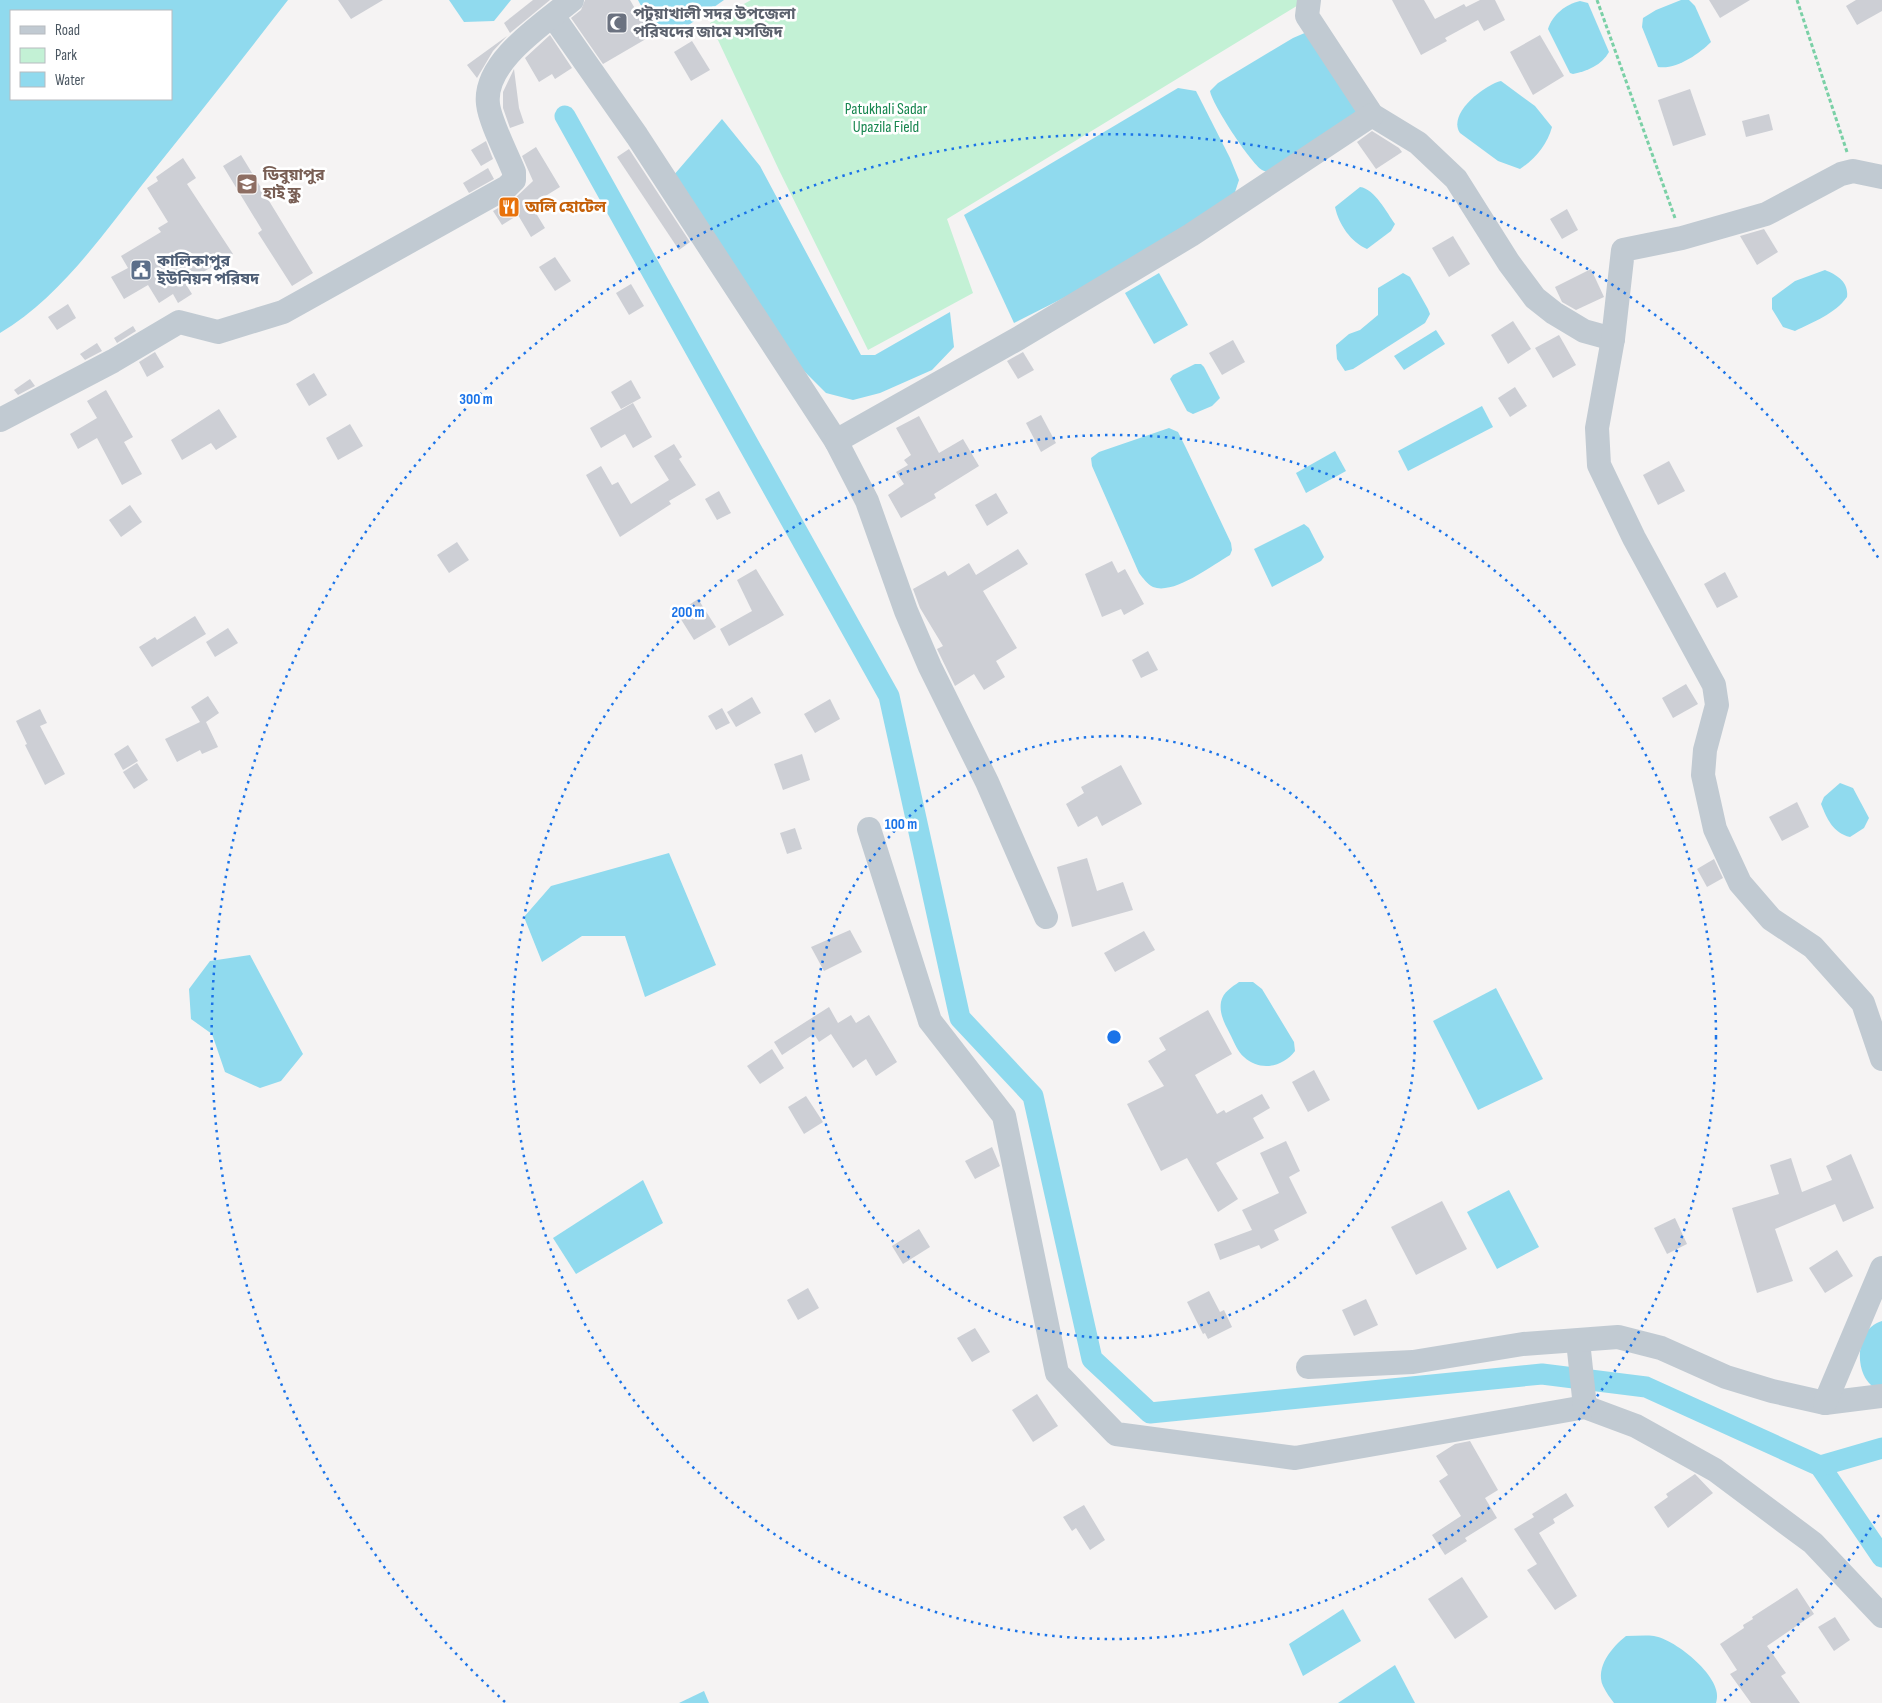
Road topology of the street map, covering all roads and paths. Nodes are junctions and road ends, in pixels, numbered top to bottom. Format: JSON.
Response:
{"nodes":[{"id":1,"x":572,"y":0,"type":"edge"},
{"id":2,"x":1309,"y":0,"type":"edge"},
{"id":3,"x":1596,"y":0,"type":"edge"},
{"id":4,"x":1797,"y":0,"type":"edge"},
{"id":5,"x":553,"y":16,"type":"junction"},
{"id":6,"x":1372,"y":114,"type":"junction"},
{"id":7,"x":1853,"y":171,"type":"junction"},
{"id":8,"x":1882,"y":177,"type":"edge"},
{"id":9,"x":1682,"y":238,"type":"junction"},
{"id":10,"x":1613,"y":339,"type":"junction"},
{"id":11,"x":0,"y":420,"type":"edge"},
{"id":12,"x":836,"y":441,"type":"junction"},
{"id":13,"x":869,"y":829,"type":"dead end"},
{"id":14,"x":1046,"y":917,"type":"dead end"},
{"id":15,"x":1882,"y":1059,"type":"edge"},
{"id":16,"x":1882,"y":1268,"type":"edge"},
{"id":17,"x":1578,"y":1341,"type":"junction"},
{"id":18,"x":1308,"y":1367,"type":"dead end"},
{"id":19,"x":1882,"y":1396,"type":"edge"},
{"id":20,"x":1825,"y":1403,"type":"junction"},
{"id":21,"x":1585,"y":1407,"type":"junction"},
{"id":22,"x":1882,"y":1616,"type":"edge"}],
"edges":[{"from":1,"to":5,"type":"street"},
{"from":2,"to":6,"type":"street"},
{"from":3,"to":9,"type":"path"},
{"from":4,"to":7,"type":"path"},
{"from":5,"to":11,"type":"street"},
{"from":5,"to":12,"type":"street"},
{"from":6,"to":10,"type":"street"},
{"from":6,"to":12,"type":"street"},
{"from":7,"to":8,"type":"street"},
{"from":7,"to":9,"type":"street"},
{"from":9,"to":10,"type":"street"},
{"from":10,"to":15,"type":"street"},
{"from":12,"to":14,"type":"street"},
{"from":13,"to":21,"type":"street"},
{"from":16,"to":20,"type":"street"},
{"from":17,"to":18,"type":"street"},
{"from":17,"to":20,"type":"street"},
{"from":17,"to":21,"type":"street"},
{"from":19,"to":20,"type":"street"},
{"from":21,"to":22,"type":"street"}]}
